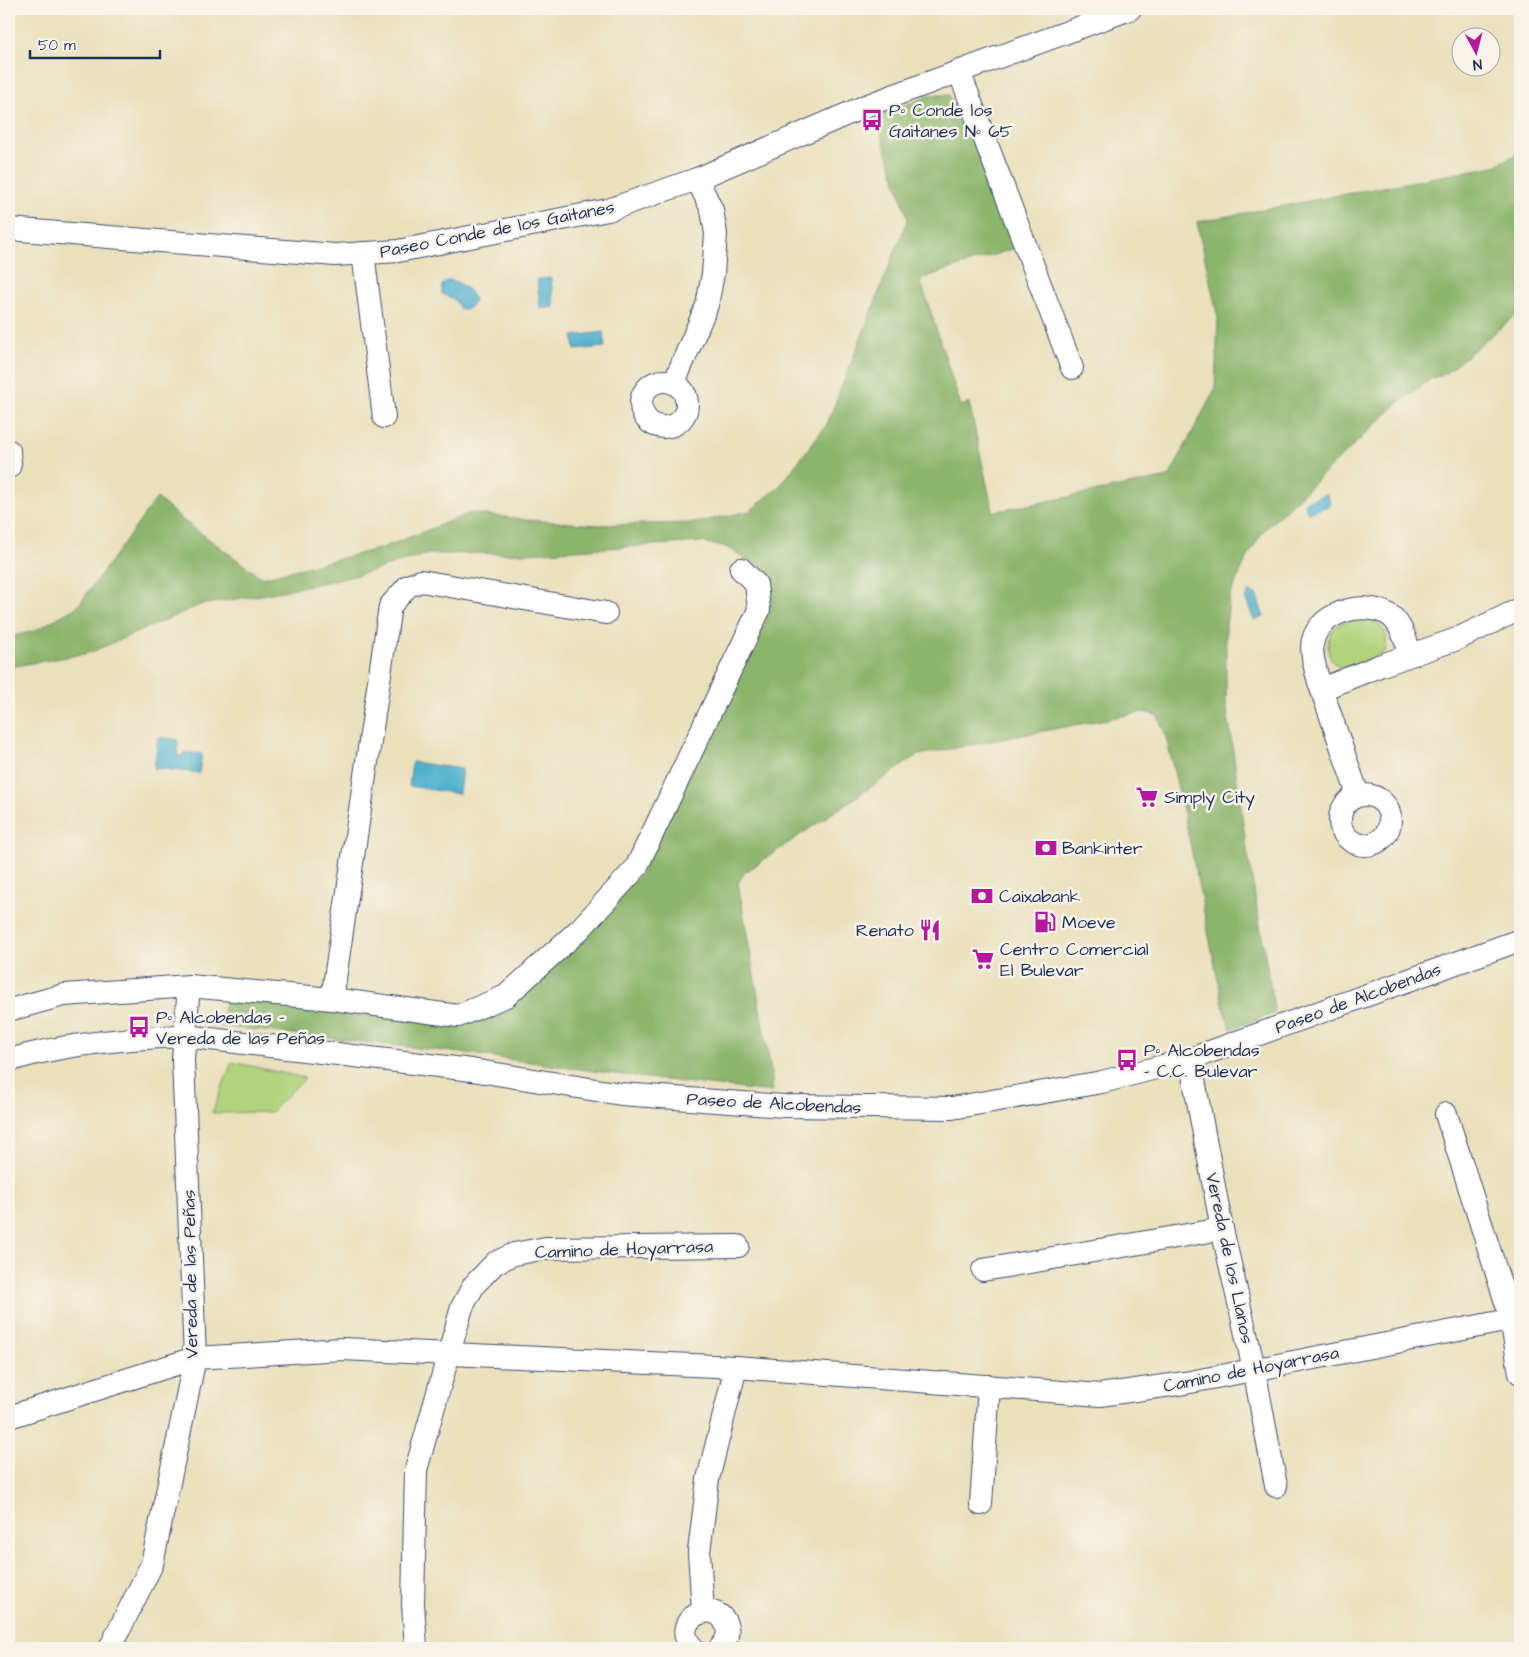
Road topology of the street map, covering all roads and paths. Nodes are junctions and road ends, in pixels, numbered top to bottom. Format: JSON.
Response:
{"nodes":[{"id":1,"x":1130,"y":9,"type":"edge"},
{"id":2,"x":959,"y":71,"type":"junction"},
{"id":3,"x":697,"y":179,"type":"junction"},
{"id":4,"x":9,"y":229,"type":"edge"},
{"id":5,"x":363,"y":253,"type":"junction"},
{"id":6,"x":1072,"y":368,"type":"dead end"},
{"id":7,"x":674,"y":383,"type":"dead end"},
{"id":8,"x":384,"y":417,"type":"dead end"},
{"id":9,"x":9,"y":451,"type":"edge"},
{"id":10,"x":9,"y":467,"type":"edge"},
{"id":11,"x":741,"y":569,"type":"dead end"},
{"id":12,"x":1520,"y":609,"type":"edge"},
{"id":13,"x":606,"y":613,"type":"dead end"},
{"id":14,"x":1411,"y":654,"type":"junction"},
{"id":15,"x":1322,"y":689,"type":"junction"},
{"id":16,"x":1358,"y":795,"type":"dead end"},
{"id":17,"x":1520,"y":940,"type":"edge"},
{"id":18,"x":189,"y":986,"type":"junction"},
{"id":19,"x":332,"y":999,"type":"junction"},
{"id":20,"x":9,"y":1010,"type":"edge"},
{"id":21,"x":185,"y":1036,"type":"junction"},
{"id":22,"x":1190,"y":1059,"type":"junction"},
{"id":23,"x":9,"y":1061,"type":"edge"},
{"id":24,"x":1446,"y":1114,"type":"dead end"},
{"id":25,"x":1222,"y":1229,"type":"junction"},
{"id":26,"x":738,"y":1246,"type":"dead end"},
{"id":27,"x":983,"y":1270,"type":"dead end"},
{"id":28,"x":1516,"y":1318,"type":"edge"},
{"id":29,"x":449,"y":1352,"type":"junction"},
{"id":30,"x":194,"y":1358,"type":"junction"},
{"id":31,"x":736,"y":1367,"type":"junction"},
{"id":32,"x":1254,"y":1368,"type":"junction"},
{"id":33,"x":1520,"y":1374,"type":"edge"},
{"id":34,"x":989,"y":1386,"type":"junction"},
{"id":35,"x":9,"y":1417,"type":"edge"},
{"id":36,"x":1276,"y":1486,"type":"dead end"},
{"id":37,"x":981,"y":1504,"type":"dead end"},
{"id":38,"x":703,"y":1611,"type":"junction"},
{"id":39,"x":724,"y":1647,"type":"edge"},
{"id":40,"x":110,"y":1648,"type":"edge"},
{"id":41,"x":416,"y":1648,"type":"edge"},
{"id":42,"x":693,"y":1648,"type":"edge"}],
"edges":[{"from":1,"to":2,"type":"street","name":"Paseo Conde de los Gaitanes"},
{"from":2,"to":3,"type":"street","name":"Paseo Conde de los Gaitanes"},
{"from":2,"to":6,"type":"street"},
{"from":3,"to":5,"type":"street","name":"Paseo Conde de los Gaitanes"},
{"from":3,"to":7,"type":"street"},
{"from":4,"to":5,"type":"street","name":"Paseo Conde de los Gaitanes"},
{"from":5,"to":8,"type":"street"},
{"from":9,"to":10,"type":"street"},
{"from":11,"to":19,"type":"street"},
{"from":12,"to":14,"type":"street"},
{"from":13,"to":19,"type":"street"},
{"from":14,"to":15,"type":"street"},
{"from":14,"to":15,"type":"street"},
{"from":15,"to":16,"type":"street"},
{"from":17,"to":22,"type":"street","name":"Paseo de Alcobendas"},
{"from":18,"to":19,"type":"street"},
{"from":18,"to":20,"type":"street"},
{"from":18,"to":21,"type":"street","name":"Vereda de las Peñas"},
{"from":21,"to":22,"type":"street","name":"Paseo de Alcobendas"},
{"from":21,"to":23,"type":"street","name":"Paseo de Alcobendas"},
{"from":21,"to":30,"type":"street","name":"Vereda de las Peñas"},
{"from":22,"to":25,"type":"street","name":"Vereda de los Llanos"},
{"from":24,"to":28,"type":"street"},
{"from":25,"to":27,"type":"street"},
{"from":25,"to":32,"type":"street","name":"Vereda de los Llanos"},
{"from":26,"to":29,"type":"street","name":"Camino de Hoyarrasa"},
{"from":28,"to":32,"type":"street","name":"Camino de Hoyarrasa"},
{"from":28,"to":33,"type":"street"},
{"from":29,"to":30,"type":"street","name":"Camino de Hoyarrasa"},
{"from":29,"to":31,"type":"street","name":"Camino de Hoyarrasa"},
{"from":29,"to":41,"type":"street","name":"Camino de Hoyarrasa"},
{"from":30,"to":35,"type":"street","name":"Camino de Hoyarrasa"},
{"from":30,"to":40,"type":"street","name":"Vereda de las Peñas"},
{"from":31,"to":34,"type":"street","name":"Camino de Hoyarrasa"},
{"from":31,"to":38,"type":"street"},
{"from":32,"to":34,"type":"street","name":"Camino de Hoyarrasa"},
{"from":32,"to":36,"type":"street","name":"Vereda de los Llanos"},
{"from":34,"to":37,"type":"street"},
{"from":38,"to":39,"type":"street"},
{"from":38,"to":42,"type":"street"}]}
